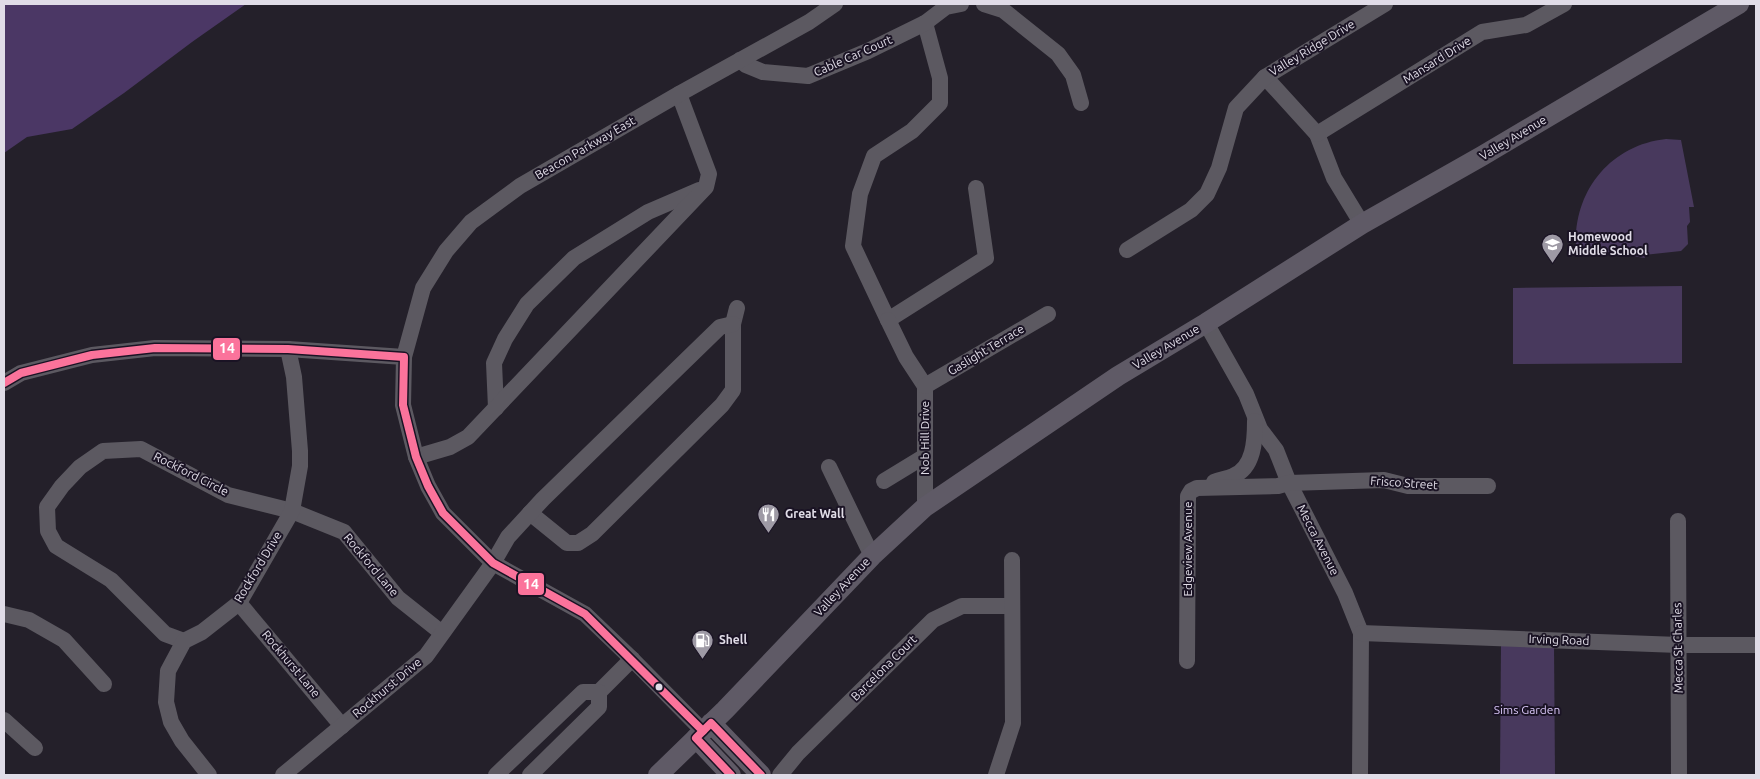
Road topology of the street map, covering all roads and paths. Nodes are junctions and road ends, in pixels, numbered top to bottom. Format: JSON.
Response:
{"nodes":[{"id":1,"x":835,"y":4,"type":"edge"},
{"id":2,"x":961,"y":4,"type":"edge"},
{"id":3,"x":984,"y":4,"type":"edge"},
{"id":4,"x":1385,"y":4,"type":"edge"},
{"id":5,"x":1564,"y":4,"type":"edge"},
{"id":6,"x":1739,"y":4,"type":"edge"},
{"id":7,"x":925,"y":23,"type":"junction"},
{"id":8,"x":740,"y":60,"type":"junction"},
{"id":9,"x":1265,"y":77,"type":"junction"},
{"id":10,"x":679,"y":94,"type":"junction"},
{"id":11,"x":1081,"y":103,"type":"dead end"},
{"id":12,"x":1316,"y":134,"type":"junction"},
{"id":13,"x":706,"y":187,"type":"junction"},
{"id":14,"x":976,"y":188,"type":"dead end"},
{"id":15,"x":1362,"y":224,"type":"junction"},
{"id":16,"x":1127,"y":250,"type":"dead end"},
{"id":17,"x":737,"y":308,"type":"dead end"},
{"id":18,"x":1048,"y":314,"type":"dead end"},
{"id":19,"x":888,"y":320,"type":"junction"},
{"id":20,"x":1206,"y":323,"type":"junction"},
{"id":21,"x":733,"y":324,"type":"junction"},
{"id":22,"x":288,"y":348,"type":"junction"},
{"id":23,"x":404,"y":357,"type":"junction"},
{"id":24,"x":4,"y":382,"type":"edge"},
{"id":25,"x":925,"y":386,"type":"junction"},
{"id":26,"x":496,"y":408,"type":"junction"},
{"id":27,"x":1255,"y":418,"type":"junction"},
{"id":28,"x":925,"y":456,"type":"junction"},
{"id":29,"x":416,"y":457,"type":"junction"},
{"id":30,"x":829,"y":467,"type":"dead end"},
{"id":31,"x":884,"y":481,"type":"dead end"},
{"id":32,"x":1216,"y":483,"type":"junction"},
{"id":33,"x":1289,"y":483,"type":"junction"},
{"id":34,"x":1488,"y":486,"type":"dead end"},
{"id":35,"x":925,"y":507,"type":"junction"},
{"id":36,"x":292,"y":511,"type":"junction"},
{"id":37,"x":530,"y":513,"type":"junction"},
{"id":38,"x":1678,"y":521,"type":"dead end"},
{"id":39,"x":872,"y":556,"type":"junction"},
{"id":40,"x":1012,"y":560,"type":"dead end"},
{"id":41,"x":493,"y":562,"type":"junction"},
{"id":42,"x":239,"y":603,"type":"junction"},
{"id":43,"x":1011,"y":606,"type":"junction"},
{"id":44,"x":4,"y":614,"type":"edge"},
{"id":45,"x":442,"y":633,"type":"junction"},
{"id":46,"x":1361,"y":633,"type":"junction"},
{"id":47,"x":184,"y":641,"type":"junction"},
{"id":48,"x":1679,"y":645,"type":"junction"},
{"id":49,"x":1756,"y":645,"type":"edge"},
{"id":50,"x":632,"y":659,"type":"junction"},
{"id":51,"x":1187,"y":661,"type":"dead end"},
{"id":52,"x":104,"y":684,"type":"dead end"},
{"id":53,"x":599,"y":692,"type":"junction"},
{"id":54,"x":4,"y":720,"type":"edge"},
{"id":55,"x":342,"y":726,"type":"junction"},
{"id":56,"x":703,"y":731,"type":"junction"},
{"id":57,"x":35,"y":748,"type":"dead end"},
{"id":58,"x":209,"y":775,"type":"edge"},
{"id":59,"x":283,"y":775,"type":"edge"},
{"id":60,"x":496,"y":775,"type":"edge"},
{"id":61,"x":530,"y":775,"type":"edge"},
{"id":62,"x":658,"y":775,"type":"edge"},
{"id":63,"x":731,"y":775,"type":"edge"},
{"id":64,"x":761,"y":775,"type":"edge"},
{"id":65,"x":780,"y":775,"type":"edge"},
{"id":66,"x":996,"y":775,"type":"edge"},
{"id":67,"x":1360,"y":775,"type":"edge"},
{"id":68,"x":1679,"y":775,"type":"edge"}],
"edges":[{"from":1,"to":8,"type":"street","name":"Beacon Parkway East"},
{"from":2,"to":7,"type":"street","name":"Cable Car Court"},
{"from":3,"to":11,"type":"street"},
{"from":4,"to":9,"type":"street","name":"Valley Ridge Drive"},
{"from":5,"to":12,"type":"street","name":"Mansard Drive"},
{"from":6,"to":15,"type":"main road","name":"Valley Avenue"},
{"from":7,"to":8,"type":"street","name":"Cable Car Court"},
{"from":7,"to":19,"type":"street","name":"Nob Hill Drive"},
{"from":8,"to":10,"type":"street","name":"Beacon Parkway East"},
{"from":9,"to":12,"type":"street","name":"Valley Ridge Drive"},
{"from":9,"to":16,"type":"street","name":"Valley Ridge Drive"},
{"from":10,"to":13,"type":"street"},
{"from":10,"to":23,"type":"street","name":"Beacon Parkway East"},
{"from":12,"to":15,"type":"street","name":"Valley Ridge Drive"},
{"from":13,"to":26,"type":"street"},
{"from":13,"to":26,"type":"street"},
{"from":14,"to":19,"type":"street"},
{"from":15,"to":20,"type":"main road","name":"Valley Avenue"},
{"from":17,"to":21,"type":"street"},
{"from":18,"to":25,"type":"street","name":"Gaslight Terrace"},
{"from":19,"to":25,"type":"street","name":"Nob Hill Drive"},
{"from":20,"to":27,"type":"street","name":"Mecca Avenue"},
{"from":20,"to":35,"type":"main road","name":"Valley Avenue"},
{"from":21,"to":37,"type":"street","name":"Rockhurst Drive"},
{"from":21,"to":37,"type":"street"},
{"from":22,"to":23,"type":"street"},
{"from":22,"to":24,"type":"street"},
{"from":22,"to":36,"type":"street","name":"Rockford Drive"},
{"from":23,"to":29,"type":"street","name":"Beacon Parkway East"},
{"from":25,"to":28,"type":"street","name":"Nob Hill Drive"},
{"from":26,"to":29,"type":"street"},
{"from":27,"to":32,"type":"street"},
{"from":27,"to":33,"type":"street","name":"Mecca Avenue"},
{"from":28,"to":31,"type":"street"},
{"from":28,"to":35,"type":"street","name":"Nob Hill Drive"},
{"from":29,"to":41,"type":"street","name":"Beacon Parkway East"},
{"from":30,"to":39,"type":"street"},
{"from":32,"to":33,"type":"street","name":"Edgeview Avenue"},
{"from":32,"to":51,"type":"street","name":"Edgeview Avenue"},
{"from":33,"to":34,"type":"street","name":"Frisco Street"},
{"from":33,"to":46,"type":"street","name":"Mecca Avenue"},
{"from":35,"to":39,"type":"main road","name":"Valley Avenue"},
{"from":36,"to":42,"type":"street","name":"Rockford Drive"},
{"from":36,"to":45,"type":"street","name":"Rockford Lane"},
{"from":36,"to":47,"type":"street","name":"Rockford Circle"},
{"from":37,"to":41,"type":"street","name":"Rockhurst Drive"},
{"from":38,"to":48,"type":"street","name":"Mecca St Charles"},
{"from":39,"to":56,"type":"main road","name":"Valley Avenue"},
{"from":40,"to":43,"type":"street"},
{"from":41,"to":45,"type":"street","name":"Rockhurst Drive"},
{"from":41,"to":50,"type":"street","name":"Beacon Parkway East"},
{"from":42,"to":47,"type":"street","name":"Rockford Drive"},
{"from":42,"to":55,"type":"street","name":"Rockhurst Lane"},
{"from":43,"to":65,"type":"street","name":"Barcelona Court"},
{"from":43,"to":66,"type":"street"},
{"from":44,"to":52,"type":"street"},
{"from":45,"to":55,"type":"street","name":"Rockhurst Drive"},
{"from":46,"to":48,"type":"street","name":"Irving Road"},
{"from":46,"to":67,"type":"street","name":"Mecca Avenue"},
{"from":47,"to":58,"type":"street"},
{"from":48,"to":49,"type":"street","name":"Irving Road"},
{"from":48,"to":68,"type":"street","name":"Mecca St Charles"},
{"from":50,"to":53,"type":"street"},
{"from":50,"to":56,"type":"street","name":"Beacon Parkway East"},
{"from":53,"to":60,"type":"street"},
{"from":53,"to":61,"type":"street"},
{"from":54,"to":57,"type":"street"},
{"from":55,"to":59,"type":"street","name":"Rockhurst Drive"},
{"from":56,"to":62,"type":"main road","name":"Valley Avenue"},
{"from":56,"to":63,"type":"main road"},
{"from":56,"to":64,"type":"main road"}]}
